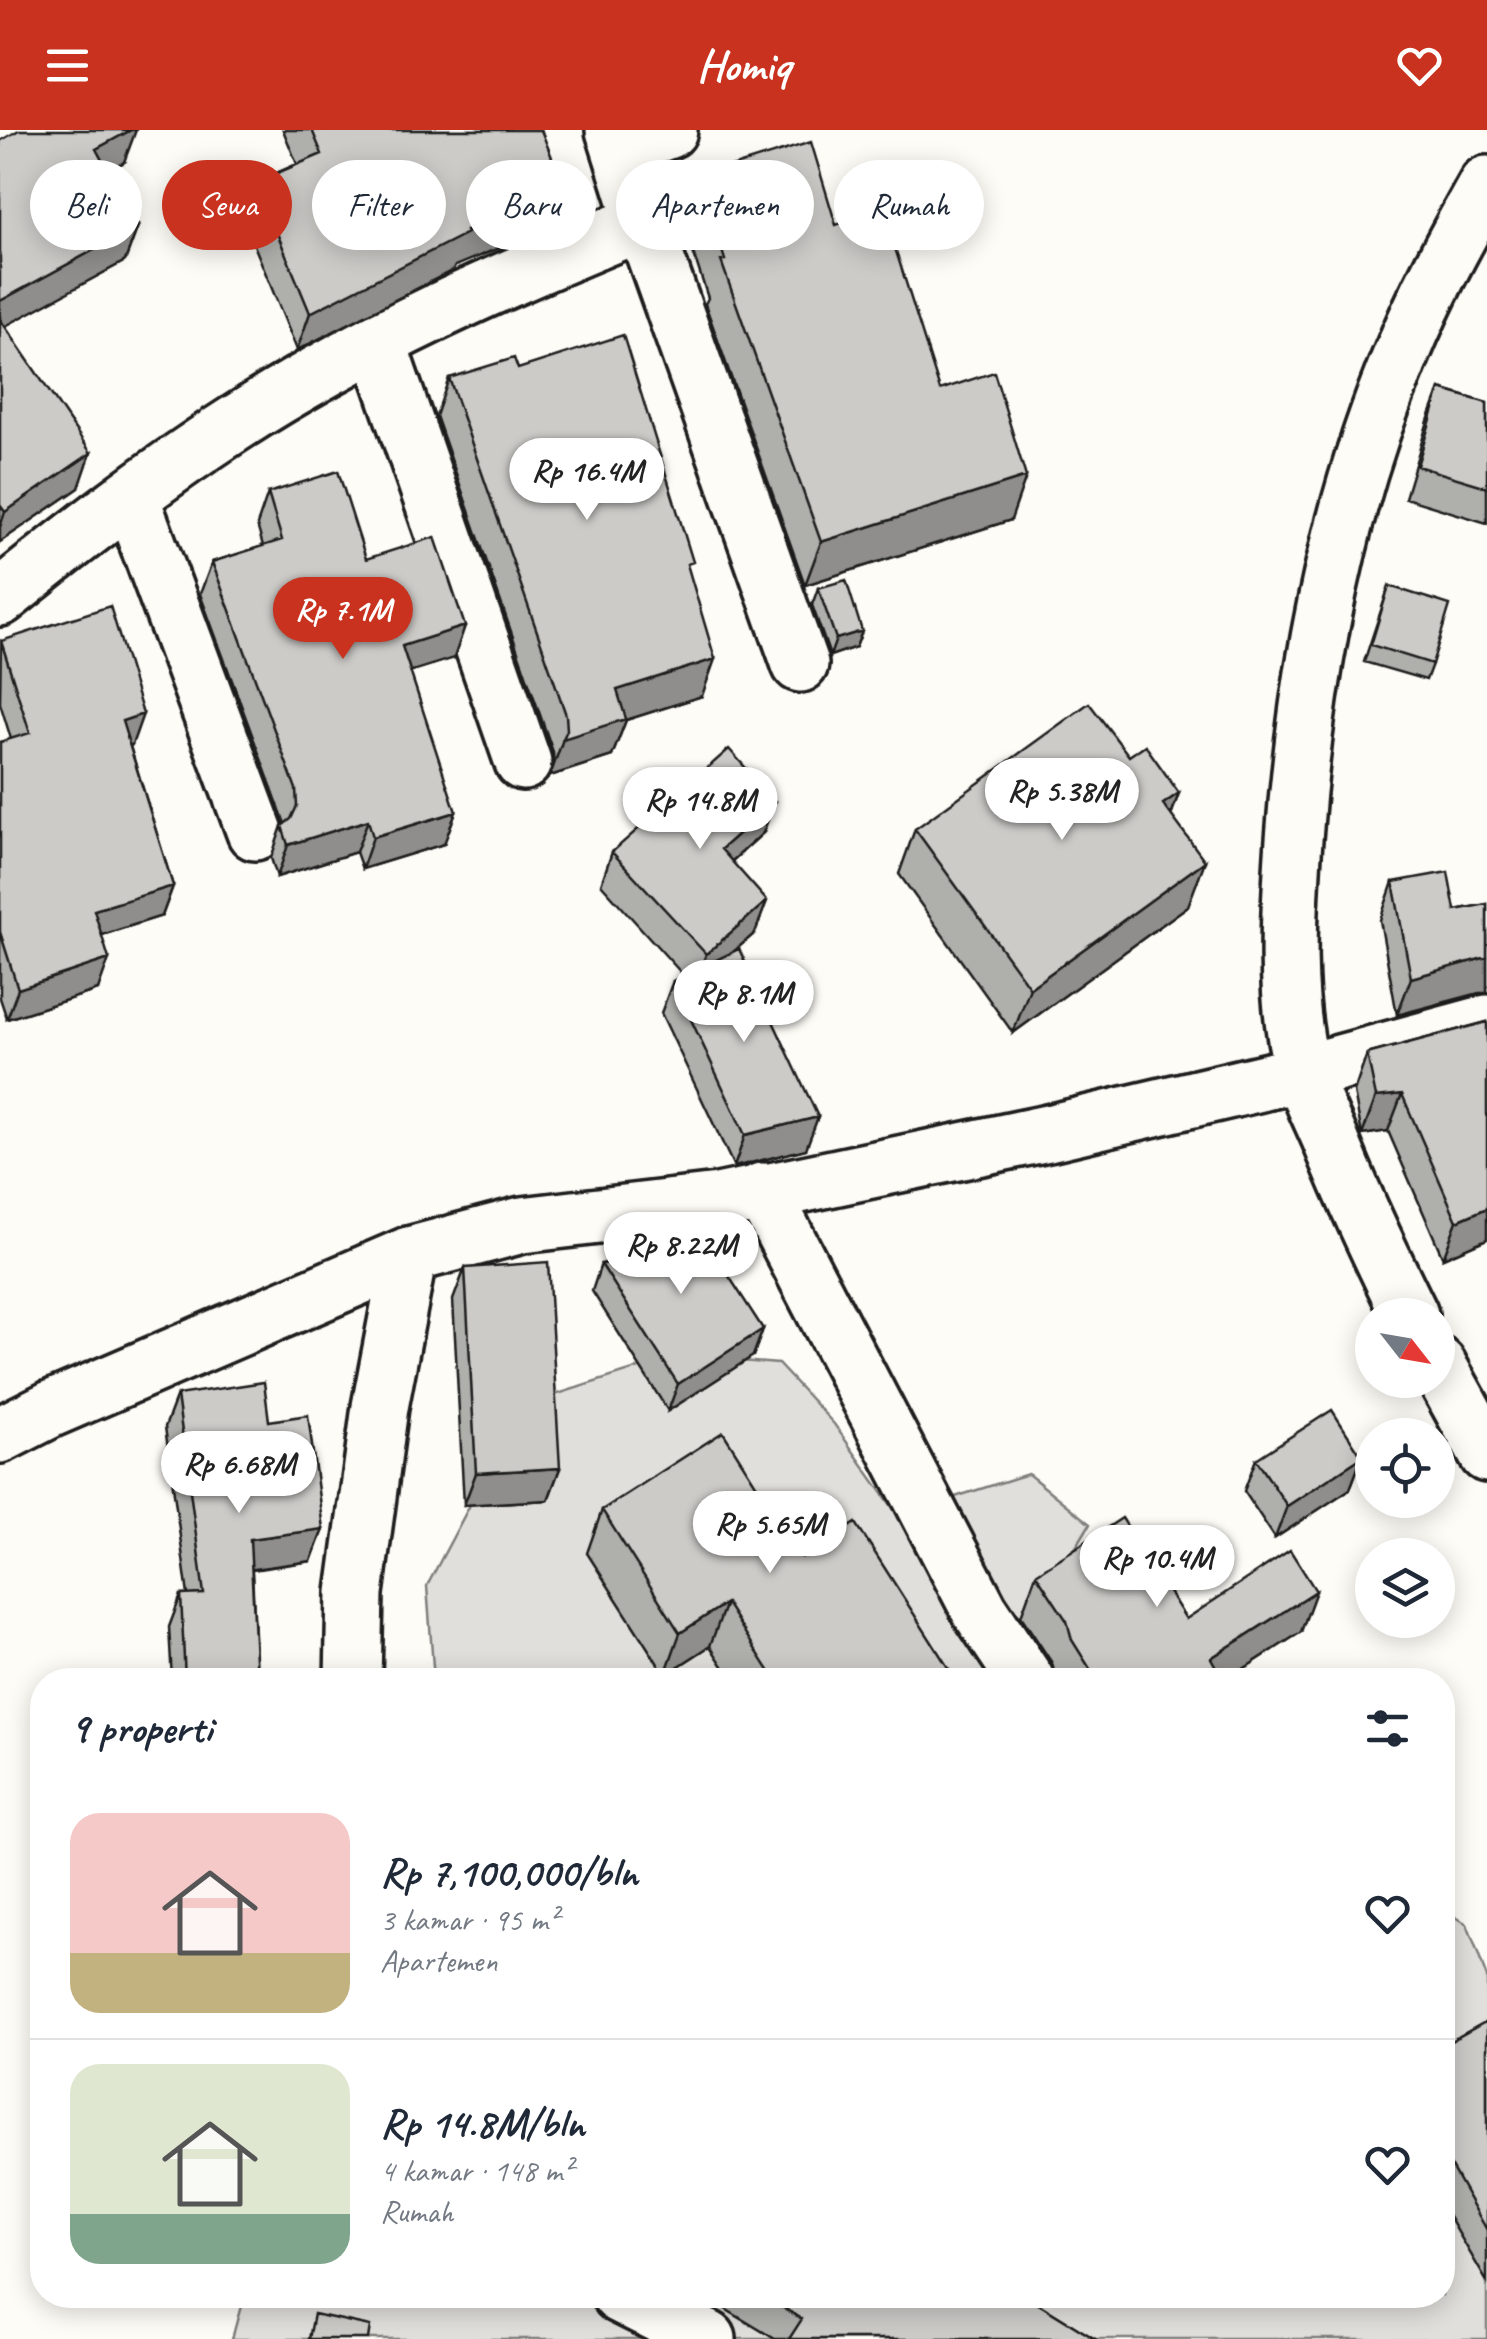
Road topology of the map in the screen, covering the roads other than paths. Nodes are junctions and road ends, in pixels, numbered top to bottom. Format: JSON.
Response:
{"nodes":[{"id":1,"x":1487,"y":184,"type":"edge"},
{"id":2,"x":616,"y":233,"type":"edge"},
{"id":3,"x":653,"y":250,"type":"edge"},
{"id":4,"x":377,"y":341,"type":"junction"},
{"id":5,"x":131,"y":498,"type":"junction"},
{"id":6,"x":0,"y":598,"type":"edge"},
{"id":7,"x":800,"y":664,"type":"dead end"},
{"id":8,"x":523,"y":762,"type":"dead end"},
{"id":9,"x":256,"y":832,"type":"dead end"},
{"id":10,"x":1487,"y":1023,"type":"edge"},
{"id":11,"x":1304,"y":1073,"type":"junction"},
{"id":12,"x":762,"y":1191,"type":"junction"},
{"id":13,"x":409,"y":1255,"type":"junction"},
{"id":14,"x":1402,"y":1298,"type":"edge"},
{"id":15,"x":1455,"y":1396,"type":"edge"},
{"id":16,"x":0,"y":1436,"type":"edge"},
{"id":17,"x":1487,"y":1454,"type":"edge"},
{"id":18,"x":353,"y":1668,"type":"edge"},
{"id":19,"x":1018,"y":1668,"type":"edge"},
{"id":20,"x":646,"y":2308,"type":"edge"},
{"id":21,"x":708,"y":2339,"type":"edge"}],
"edges":[{"from":1,"to":11,"type":"street"},
{"from":2,"to":4,"type":"street"},
{"from":3,"to":7,"type":"street"},
{"from":4,"to":5,"type":"street"},
{"from":4,"to":8,"type":"street"},
{"from":5,"to":6,"type":"street"},
{"from":5,"to":9,"type":"street"},
{"from":10,"to":11,"type":"street"},
{"from":11,"to":12,"type":"street"},
{"from":11,"to":14,"type":"street"},
{"from":12,"to":13,"type":"street"},
{"from":12,"to":19,"type":"street"},
{"from":13,"to":16,"type":"street"},
{"from":13,"to":18,"type":"street"},
{"from":15,"to":17,"type":"street"},
{"from":20,"to":21,"type":"street"}]}
